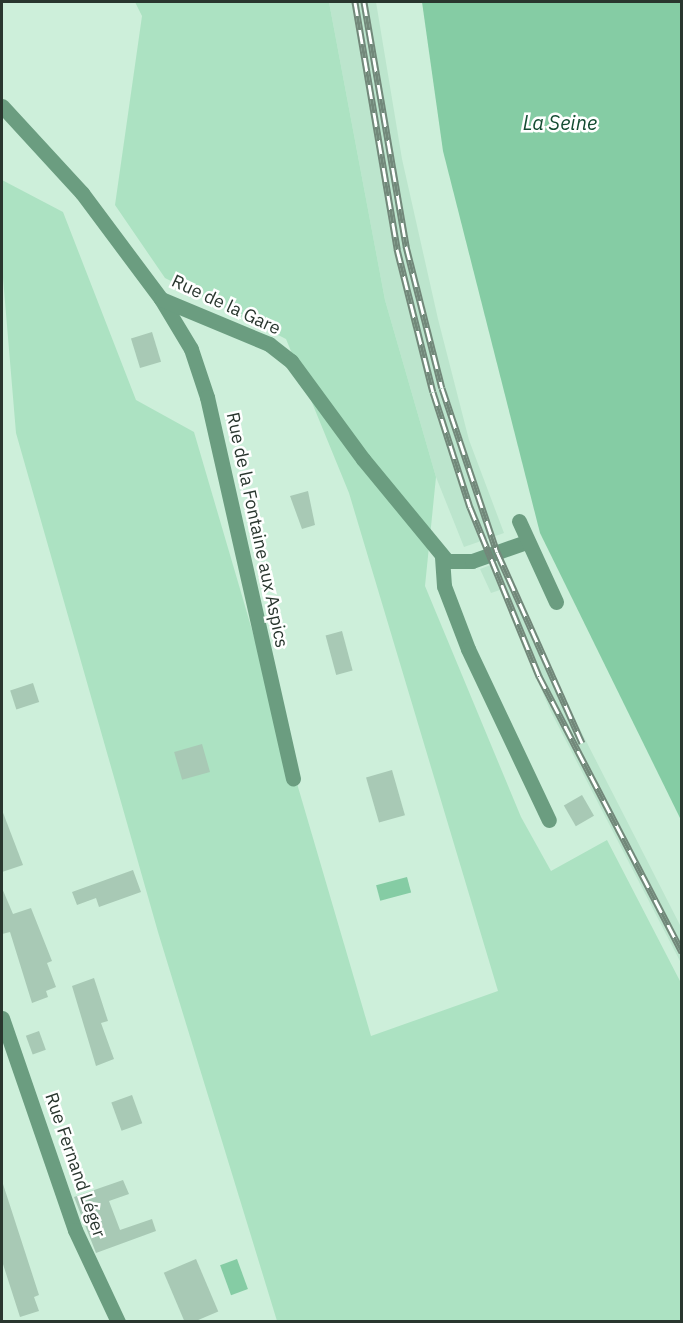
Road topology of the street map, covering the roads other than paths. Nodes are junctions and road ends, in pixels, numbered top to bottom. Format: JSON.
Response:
{"nodes":[{"id":1,"x":2,"y":106,"type":"edge"},
{"id":2,"x":160,"y":299,"type":"junction"},
{"id":3,"x":519,"y":521,"type":"dead end"},
{"id":4,"x":526,"y":542,"type":"junction"},
{"id":5,"x":442,"y":557,"type":"junction"},
{"id":6,"x":556,"y":602,"type":"dead end"},
{"id":7,"x":293,"y":777,"type":"dead end"},
{"id":8,"x":549,"y":820,"type":"dead end"},
{"id":9,"x":2,"y":1018,"type":"edge"},
{"id":10,"x":7,"y":1050,"type":"edge"},
{"id":11,"x":118,"y":1322,"type":"edge"}],
"edges":[{"from":1,"to":2,"type":"street","name":"Rue de la Gare"},
{"from":2,"to":5,"type":"street","name":"Rue de la Gare"},
{"from":2,"to":7,"type":"street","name":"Rue de la Fontaine aux Aspics"},
{"from":3,"to":4,"type":"street"},
{"from":4,"to":5,"type":"street"},
{"from":4,"to":6,"type":"street"},
{"from":5,"to":8,"type":"street"},
{"from":9,"to":10,"type":"street","name":"Rue Fernand Léger"},
{"from":10,"to":11,"type":"street","name":"Rue Fernand Léger"}]}
